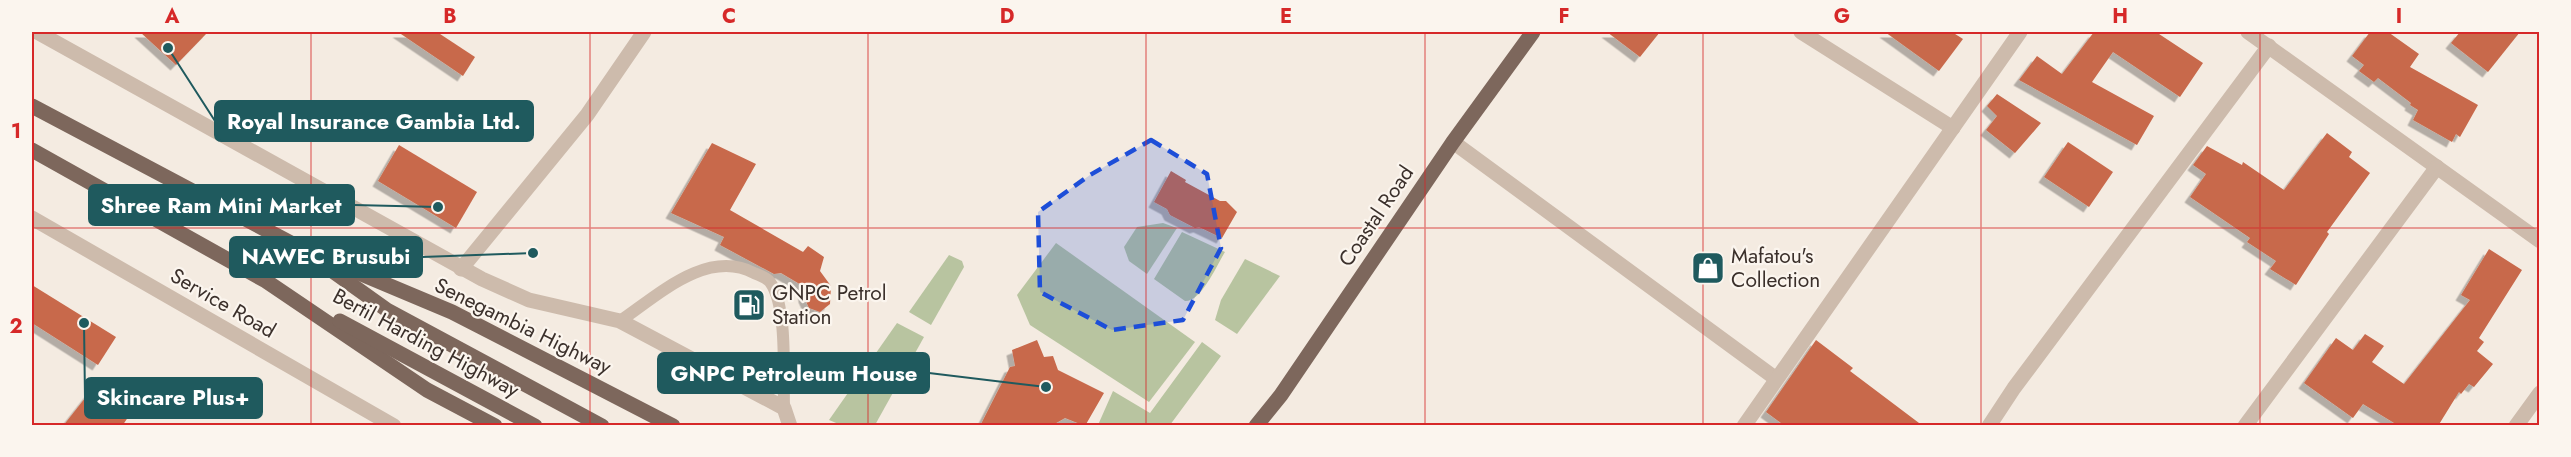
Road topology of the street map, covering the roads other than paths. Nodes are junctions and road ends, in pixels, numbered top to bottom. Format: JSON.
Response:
{"nodes":[{"id":1,"x":37,"y":32,"type":"edge"},
{"id":2,"x":644,"y":32,"type":"edge"},
{"id":3,"x":1533,"y":32,"type":"edge"},
{"id":4,"x":1801,"y":32,"type":"edge"},
{"id":5,"x":2019,"y":32,"type":"edge"},
{"id":6,"x":2248,"y":32,"type":"edge"},
{"id":7,"x":2269,"y":46,"type":"junction"},
{"id":8,"x":32,"y":106,"type":"edge"},
{"id":9,"x":1953,"y":128,"type":"junction"},
{"id":10,"x":1453,"y":142,"type":"junction"},
{"id":11,"x":32,"y":150,"type":"edge"},
{"id":12,"x":2437,"y":167,"type":"junction"},
{"id":13,"x":32,"y":218,"type":"edge"},
{"id":14,"x":2540,"y":241,"type":"edge"},
{"id":15,"x":302,"y":249,"type":"junction"},
{"id":16,"x":461,"y":269,"type":"junction"},
{"id":17,"x":266,"y":281,"type":"junction"},
{"id":18,"x":620,"y":321,"type":"junction"},
{"id":19,"x":1775,"y":378,"type":"junction"},
{"id":20,"x":2540,"y":393,"type":"edge"},
{"id":21,"x":784,"y":408,"type":"junction"},
{"id":22,"x":394,"y":426,"type":"edge"},
{"id":23,"x":495,"y":426,"type":"edge"},
{"id":24,"x":535,"y":426,"type":"edge"},
{"id":25,"x":602,"y":426,"type":"edge"},
{"id":26,"x":673,"y":426,"type":"edge"},
{"id":27,"x":790,"y":426,"type":"edge"},
{"id":28,"x":1256,"y":426,"type":"edge"},
{"id":29,"x":1744,"y":426,"type":"edge"},
{"id":30,"x":1989,"y":426,"type":"edge"},
{"id":31,"x":2245,"y":426,"type":"edge"},
{"id":32,"x":2516,"y":426,"type":"edge"}],
"edges":[{"from":1,"to":16,"type":"street"},
{"from":2,"to":16,"type":"street"},
{"from":3,"to":10,"type":"main road","name":"Coastal Road"},
{"from":4,"to":9,"type":"street"},
{"from":5,"to":9,"type":"street"},
{"from":6,"to":7,"type":"street"},
{"from":7,"to":12,"type":"street"},
{"from":7,"to":30,"type":"street"},
{"from":8,"to":15,"type":"main road","name":"Senegambia Highway"},
{"from":9,"to":19,"type":"street"},
{"from":10,"to":19,"type":"street"},
{"from":10,"to":28,"type":"main road","name":"Coastal Road"},
{"from":11,"to":17,"type":"main road"},
{"from":12,"to":14,"type":"street"},
{"from":12,"to":31,"type":"street"},
{"from":13,"to":22,"type":"street","name":"Service Road"},
{"from":15,"to":25,"type":"main road","name":"Bertil Harding Highway"},
{"from":15,"to":26,"type":"main road","name":"Senegambia Highway"},
{"from":16,"to":18,"type":"street"},
{"from":17,"to":23,"type":"main road"},
{"from":17,"to":24,"type":"main road","name":"Bertil Harding Highway"},
{"from":18,"to":21,"type":"street"},
{"from":18,"to":21,"type":"lane"},
{"from":19,"to":29,"type":"street"},
{"from":20,"to":32,"type":"street"},
{"from":21,"to":27,"type":"street"}]}
